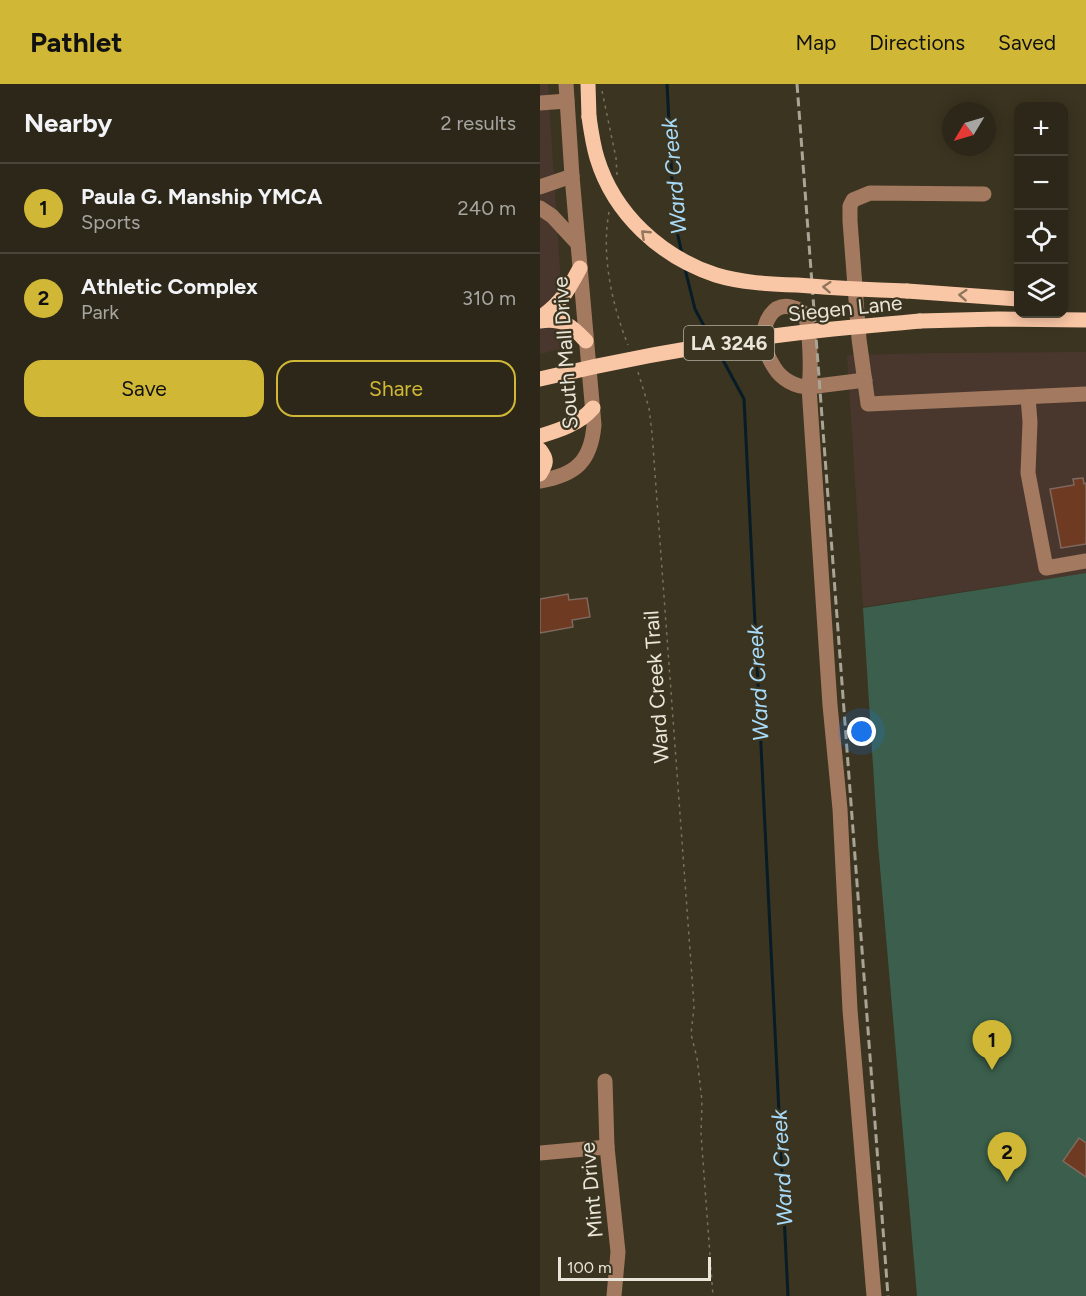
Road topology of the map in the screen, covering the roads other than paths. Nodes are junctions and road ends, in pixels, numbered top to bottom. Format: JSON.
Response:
{"nodes":[{"id":1,"x":566,"y":84,"type":"edge"},
{"id":2,"x":594,"y":85,"type":"edge"},
{"id":3,"x":567,"y":101,"type":"junction"},
{"id":4,"x":540,"y":103,"type":"edge"},
{"id":5,"x":572,"y":176,"type":"junction"},
{"id":6,"x":540,"y":187,"type":"edge"},
{"id":7,"x":984,"y":194,"type":"dead end"},
{"id":8,"x":540,"y":208,"type":"edge"},
{"id":9,"x":578,"y":244,"type":"junction"},
{"id":10,"x":580,"y":268,"type":"junction"},
{"id":11,"x":1014,"y":298,"type":"edge"},
{"id":12,"x":1014,"y":317,"type":"edge"},
{"id":13,"x":1056,"y":318,"type":"edge"},
{"id":14,"x":540,"y":319,"type":"edge"},
{"id":15,"x":1086,"y":321,"type":"edge"},
{"id":16,"x":586,"y":341,"type":"junction"},
{"id":17,"x":540,"y":379,"type":"edge"},
{"id":18,"x":865,"y":380,"type":"junction"},
{"id":19,"x":809,"y":387,"type":"junction"},
{"id":20,"x":1086,"y":394,"type":"edge"},
{"id":21,"x":1028,"y":397,"type":"junction"},
{"id":22,"x":592,"y":408,"type":"junction"},
{"id":23,"x":540,"y":436,"type":"edge"},
{"id":24,"x":540,"y":450,"type":"edge"},
{"id":25,"x":540,"y":474,"type":"edge"},
{"id":26,"x":540,"y":481,"type":"edge"},
{"id":27,"x":1086,"y":561,"type":"edge"},
{"id":28,"x":605,"y":1081,"type":"dead end"},
{"id":29,"x":607,"y":1147,"type":"junction"},
{"id":30,"x":540,"y":1153,"type":"edge"},
{"id":31,"x":614,"y":1296,"type":"edge"},
{"id":32,"x":874,"y":1296,"type":"edge"}],
"edges":[{"from":1,"to":3,"type":"street","name":"South Mall Drive"},
{"from":11,"to":2,"type":"main road","one_way":true,"bridge":true},
{"from":3,"to":4,"type":"street"},
{"from":3,"to":5,"type":"street","name":"South Mall Drive"},
{"from":5,"to":6,"type":"street"},
{"from":5,"to":9,"type":"street","name":"South Mall Drive"},
{"from":7,"to":18,"type":"street"},
{"from":8,"to":9,"type":"street"},
{"from":9,"to":10,"type":"street","name":"South Mall Drive"},
{"from":10,"to":14,"type":"main road"},
{"from":10,"to":16,"type":"street","name":"South Mall Drive"},
{"from":12,"to":17,"type":"main road","name":"Siegen Lane","number":"LA 3246","bridge":true},
{"from":13,"to":15,"type":"main road","name":"Siegen Lane","number":"LA 3246"},
{"from":14,"to":16,"type":"main road"},
{"from":16,"to":22,"type":"street","name":"South Mall Drive"},
{"from":18,"to":19,"type":"street"},
{"from":18,"to":21,"type":"street"},
{"from":19,"to":19,"type":"street"},
{"from":19,"to":32,"type":"street"},
{"from":20,"to":21,"type":"street"},
{"from":21,"to":27,"type":"street"},
{"from":22,"to":23,"type":"main road"},
{"from":22,"to":26,"type":"street","name":"South Mall Drive"},
{"from":24,"to":25,"type":"main road"},
{"from":28,"to":29,"type":"street","name":"Mint Drive"},
{"from":29,"to":30,"type":"street"},
{"from":29,"to":31,"type":"street","name":"Mint Drive"}]}
